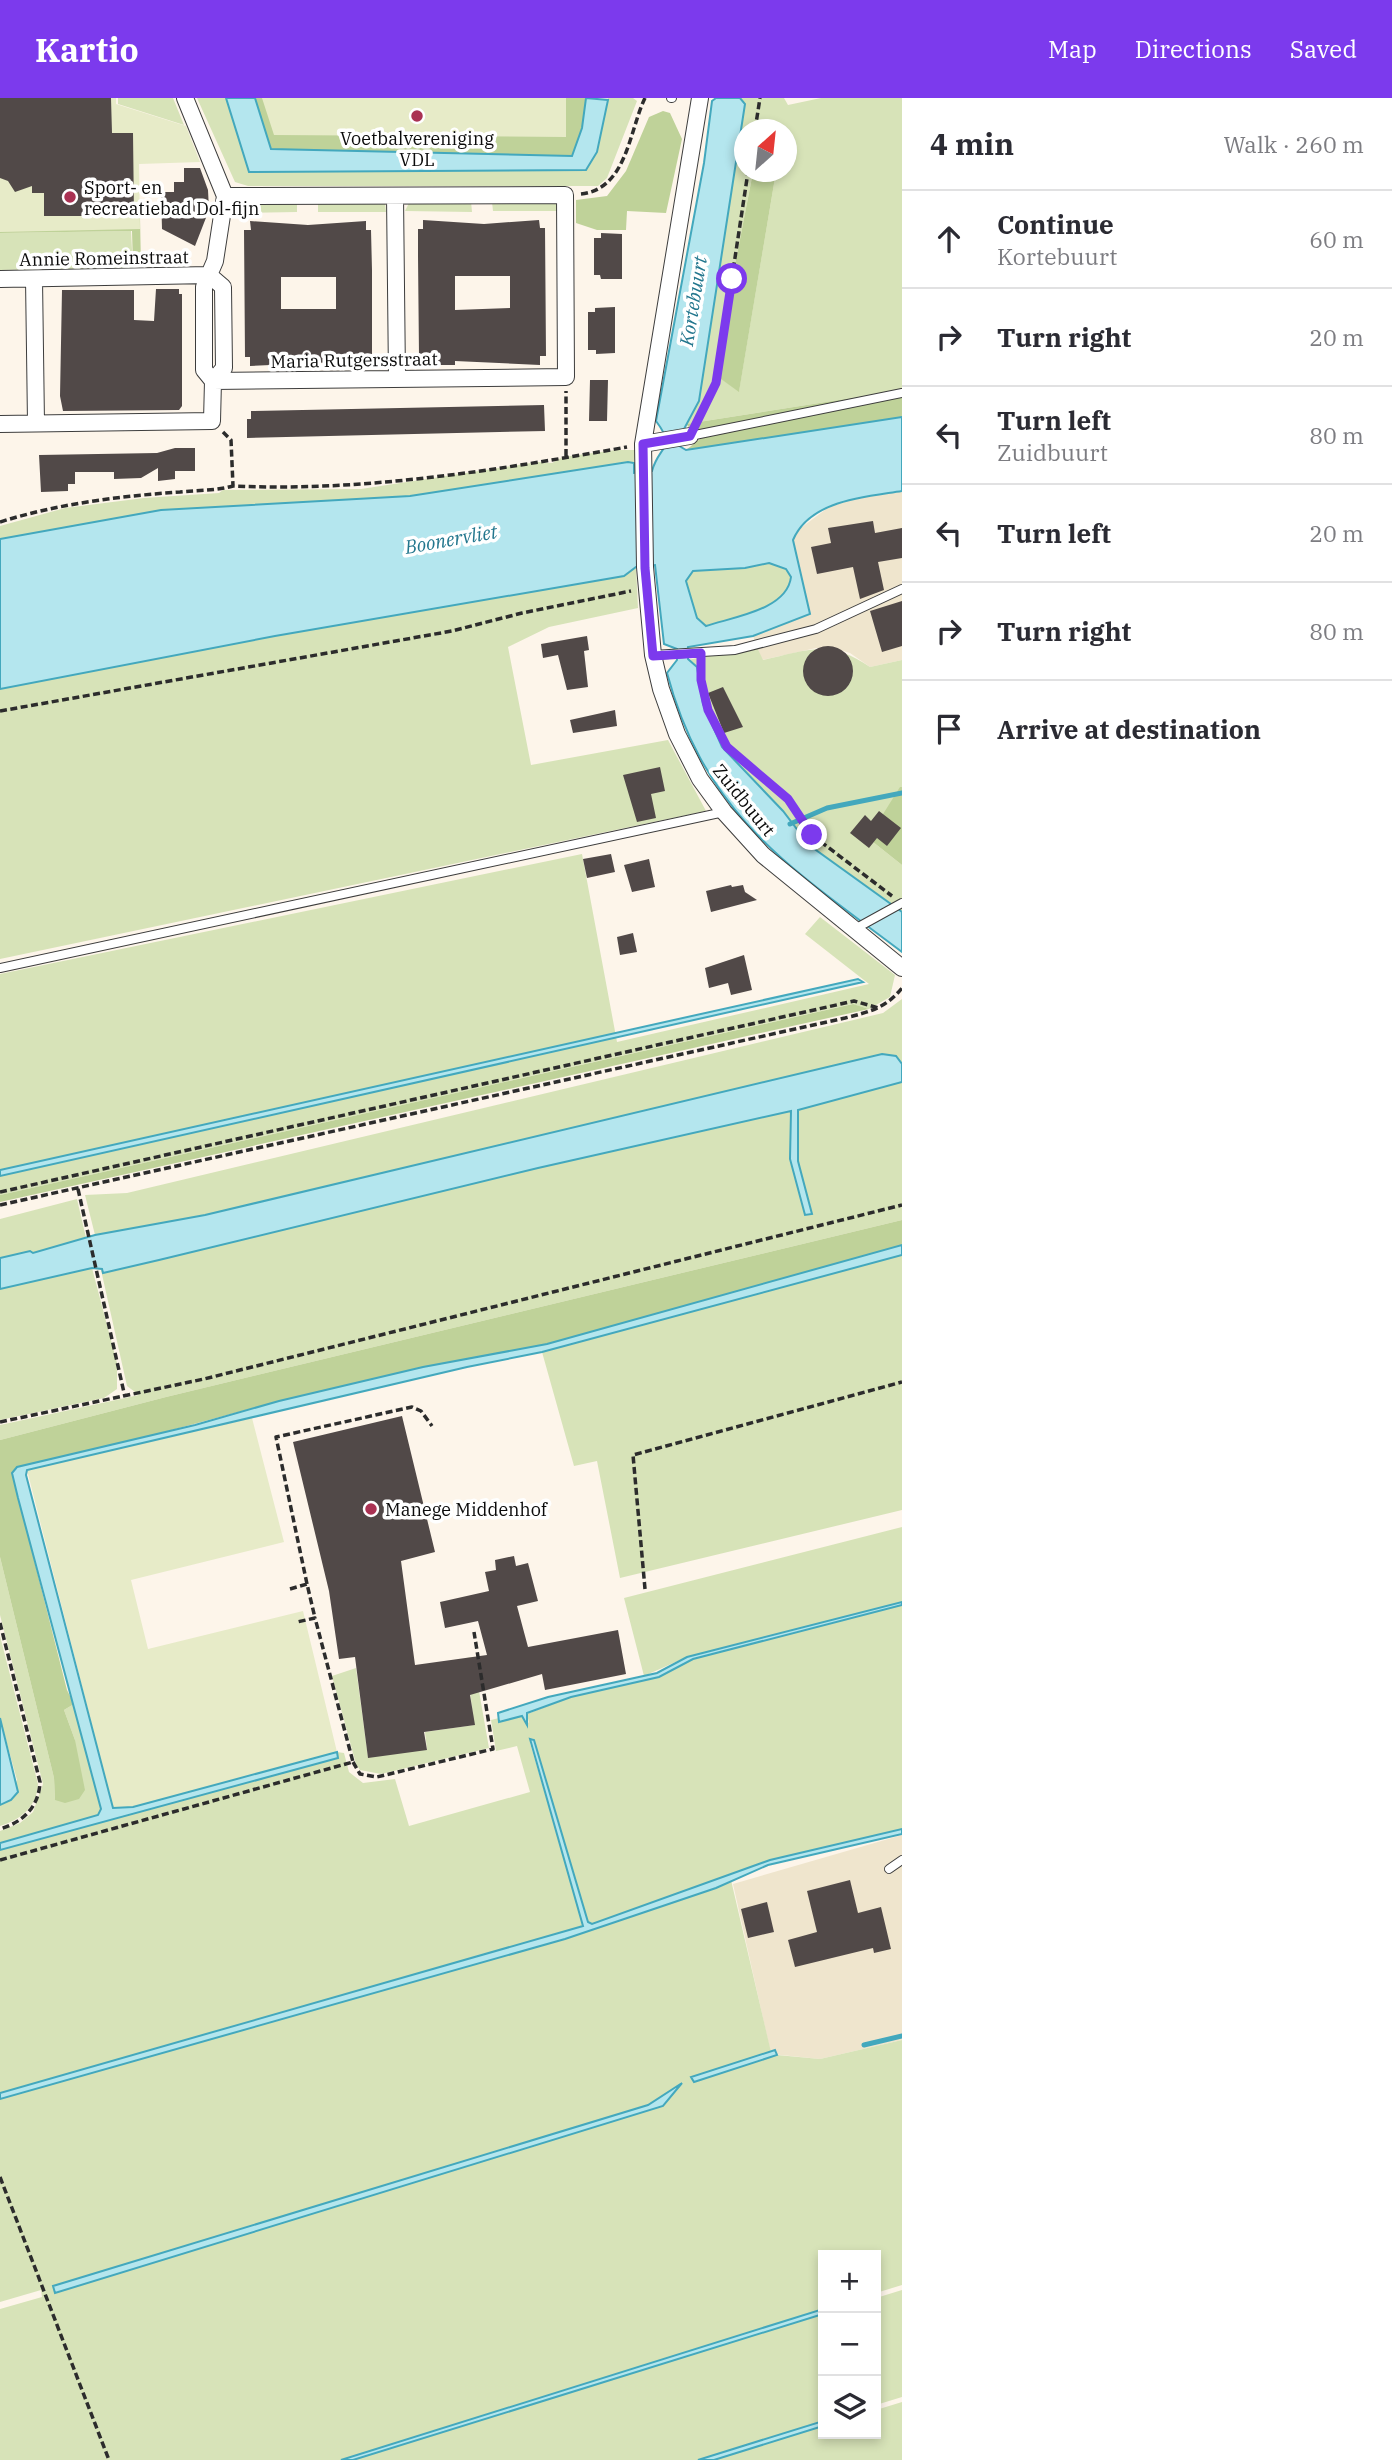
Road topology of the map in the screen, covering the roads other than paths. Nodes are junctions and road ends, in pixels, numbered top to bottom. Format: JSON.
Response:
{"nodes":[{"id":1,"x":185,"y":98,"type":"edge"},
{"id":2,"x":700,"y":98,"type":"edge"},
{"id":3,"x":225,"y":196,"type":"junction"},
{"id":4,"x":395,"y":196,"type":"junction"},
{"id":5,"x":209,"y":275,"type":"junction"},
{"id":6,"x":0,"y":279,"type":"edge"},
{"id":7,"x":34,"y":279,"type":"junction"},
{"id":8,"x":397,"y":378,"type":"junction"},
{"id":9,"x":213,"y":381,"type":"junction"},
{"id":10,"x":902,"y":393,"type":"edge"},
{"id":11,"x":36,"y":423,"type":"junction"},
{"id":12,"x":0,"y":424,"type":"edge"},
{"id":13,"x":677,"y":439,"type":"joint"},
{"id":14,"x":643,"y":444,"type":"junction"},
{"id":15,"x":902,"y":589,"type":"edge"},
{"id":16,"x":653,"y":656,"type":"junction"},
{"id":17,"x":724,"y":812,"type":"junction"},
{"id":18,"x":900,"y":904,"type":"edge"},
{"id":19,"x":858,"y":927,"type":"junction"},
{"id":20,"x":0,"y":968,"type":"edge"},
{"id":21,"x":902,"y":968,"type":"edge"},
{"id":22,"x":902,"y":1860,"type":"edge"},
{"id":23,"x":889,"y":1869,"type":"dead end"}],
"edges":[{"from":1,"to":3,"type":"street"},
{"from":2,"to":14,"type":"street"},
{"from":3,"to":4,"type":"street"},
{"from":3,"to":5,"type":"street"},
{"from":4,"to":8,"type":"street"},
{"from":4,"to":8,"type":"street","name":"Maria Rutgersstraat"},
{"from":5,"to":7,"type":"street","name":"Annie Romeinstraat"},
{"from":5,"to":9,"type":"street"},
{"from":6,"to":7,"type":"street","name":"Annie Romeinstraat"},
{"from":7,"to":11,"type":"street"},
{"from":8,"to":9,"type":"street","name":"Maria Rutgersstraat"},
{"from":9,"to":11,"type":"street"},
{"from":10,"to":13,"type":"lane"},
{"from":11,"to":12,"type":"street"},
{"from":13,"to":14,"type":"street"},
{"from":14,"to":16,"type":"street","name":"Zuidbuurt"},
{"from":15,"to":16,"type":"lane"},
{"from":16,"to":17,"type":"street","name":"Zuidbuurt"},
{"from":17,"to":19,"type":"street","name":"Zuidbuurt"},
{"from":17,"to":20,"type":"lane"},
{"from":18,"to":19,"type":"lane"},
{"from":19,"to":21,"type":"street","name":"Zuidbuurt"},
{"from":22,"to":23,"type":"lane"}]}
